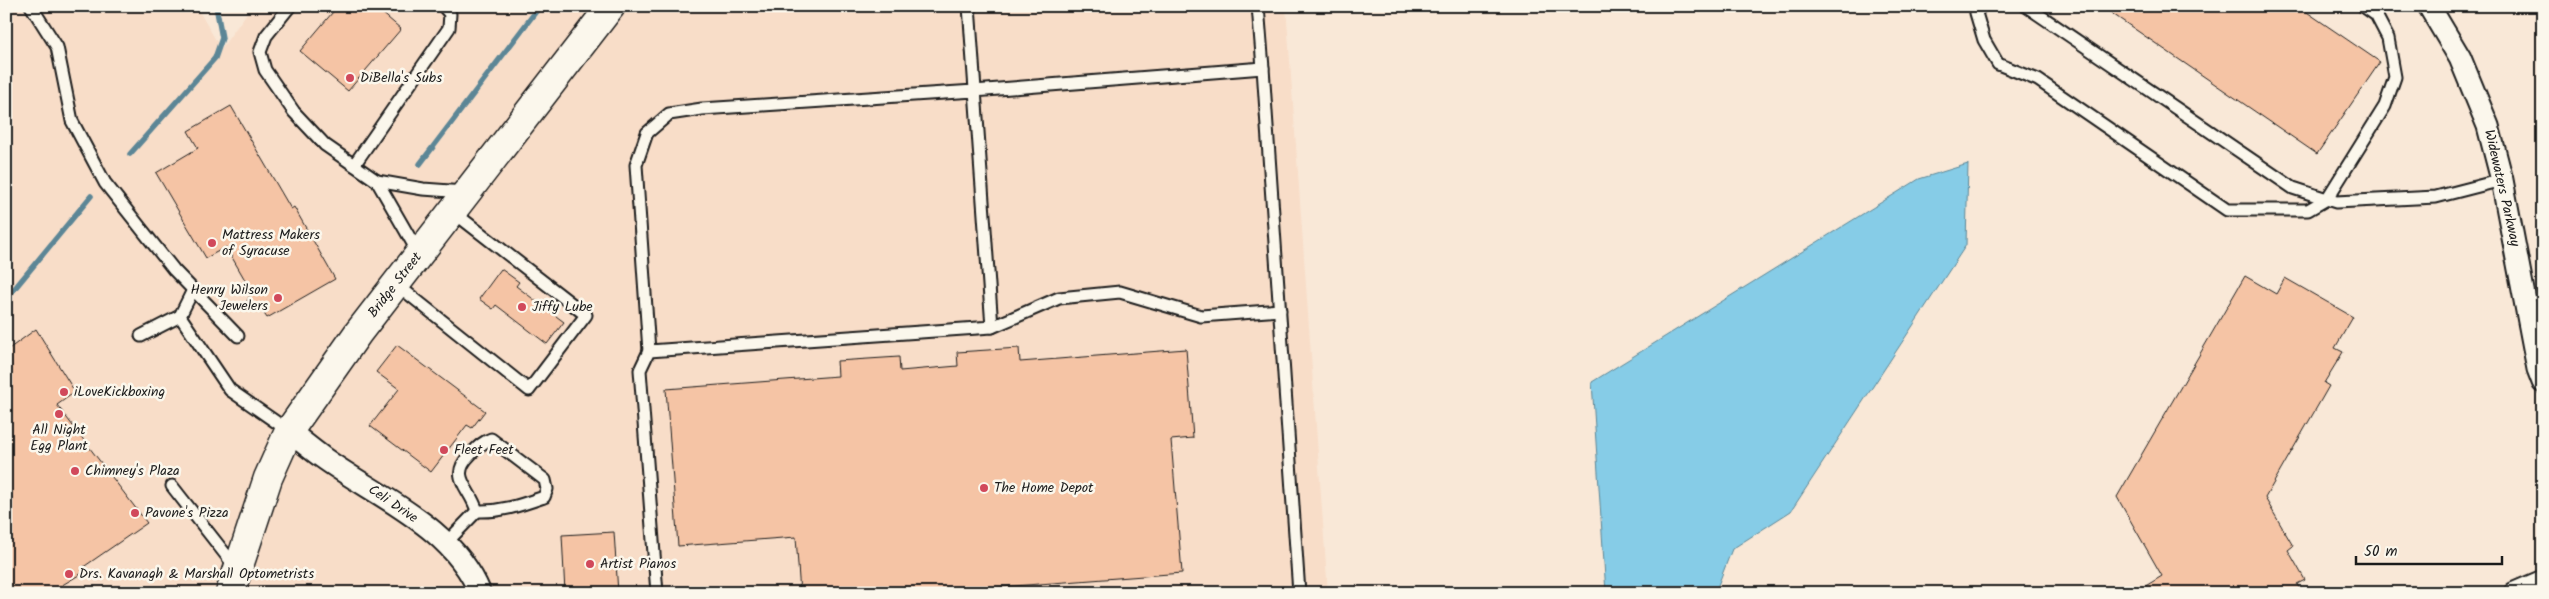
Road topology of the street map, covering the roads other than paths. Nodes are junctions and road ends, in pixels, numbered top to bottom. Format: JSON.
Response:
{"nodes":[{"id":1,"x":31,"y":6,"type":"edge"},
{"id":2,"x":290,"y":6,"type":"edge"},
{"id":3,"x":442,"y":6,"type":"edge"},
{"id":4,"x":611,"y":6,"type":"edge"},
{"id":5,"x":969,"y":6,"type":"edge"},
{"id":6,"x":1258,"y":6,"type":"edge"},
{"id":7,"x":1981,"y":6,"type":"edge"},
{"id":8,"x":2026,"y":6,"type":"edge"},
{"id":9,"x":2363,"y":6,"type":"edge"},
{"id":10,"x":2429,"y":6,"type":"edge"},
{"id":11,"x":1263,"y":68,"type":"junction"},
{"id":12,"x":974,"y":91,"type":"junction"},
{"id":13,"x":354,"y":165,"type":"junction"},
{"id":14,"x":2502,"y":180,"type":"junction"},
{"id":15,"x":377,"y":181,"type":"junction"},
{"id":16,"x":2327,"y":199,"type":"junction"},
{"id":17,"x":459,"y":202,"type":"junction"},
{"id":18,"x":419,"y":254,"type":"junction"},
{"id":19,"x":396,"y":284,"type":"junction"},
{"id":20,"x":193,"y":290,"type":"junction"},
{"id":21,"x":1280,"y":310,"type":"junction"},
{"id":22,"x":180,"y":316,"type":"junction"},
{"id":23,"x":992,"y":327,"type":"junction"},
{"id":24,"x":141,"y":336,"type":"dead end"},
{"id":25,"x":238,"y":336,"type":"dead end"},
{"id":26,"x":649,"y":350,"type":"junction"},
{"id":27,"x":2543,"y":382,"type":"edge"},
{"id":28,"x":289,"y":431,"type":"junction"},
{"id":29,"x":172,"y":486,"type":"dead end"},
{"id":30,"x":476,"y":511,"type":"junction"},
{"id":31,"x":446,"y":543,"type":"junction"},
{"id":32,"x":2543,"y":580,"type":"edge"},
{"id":33,"x":233,"y":581,"type":"edge"},
{"id":34,"x":480,"y":593,"type":"edge"},
{"id":35,"x":657,"y":593,"type":"edge"},
{"id":36,"x":1299,"y":593,"type":"edge"},
{"id":37,"x":2515,"y":593,"type":"edge"}],
"edges":[{"from":1,"to":20,"type":"lane"},
{"from":2,"to":13,"type":"lane"},
{"from":3,"to":13,"type":"lane"},
{"from":4,"to":17,"type":"main road","name":"Bridge Street"},
{"from":5,"to":12,"type":"lane"},
{"from":6,"to":11,"type":"lane"},
{"from":7,"to":16,"type":"lane"},
{"from":8,"to":16,"type":"lane"},
{"from":9,"to":16,"type":"lane"},
{"from":10,"to":14,"type":"street","name":"Widewaters Parkway"},
{"from":11,"to":12,"type":"lane"},
{"from":11,"to":21,"type":"lane"},
{"from":12,"to":23,"type":"lane"},
{"from":12,"to":26,"type":"lane"},
{"from":13,"to":15,"type":"lane"},
{"from":14,"to":16,"type":"lane"},
{"from":14,"to":27,"type":"street","name":"Widewaters Parkway"},
{"from":15,"to":17,"type":"lane"},
{"from":15,"to":18,"type":"lane"},
{"from":17,"to":18,"type":"main road","name":"Bridge Street"},
{"from":17,"to":19,"type":"lane"},
{"from":18,"to":19,"type":"main road","name":"Bridge Street"},
{"from":19,"to":28,"type":"main road","name":"Bridge Street"},
{"from":20,"to":22,"type":"lane"},
{"from":20,"to":25,"type":"lane"},
{"from":21,"to":23,"type":"lane"},
{"from":21,"to":36,"type":"lane"},
{"from":22,"to":24,"type":"lane"},
{"from":22,"to":28,"type":"lane"},
{"from":23,"to":26,"type":"lane"},
{"from":26,"to":35,"type":"lane"},
{"from":28,"to":31,"type":"street","name":"Celi Drive"},
{"from":28,"to":33,"type":"main road","name":"Bridge Street"},
{"from":29,"to":33,"type":"lane"},
{"from":30,"to":30,"type":"lane"},
{"from":30,"to":31,"type":"lane"},
{"from":31,"to":34,"type":"street","name":"Celi Drive"},
{"from":32,"to":37,"type":"street"}]}
